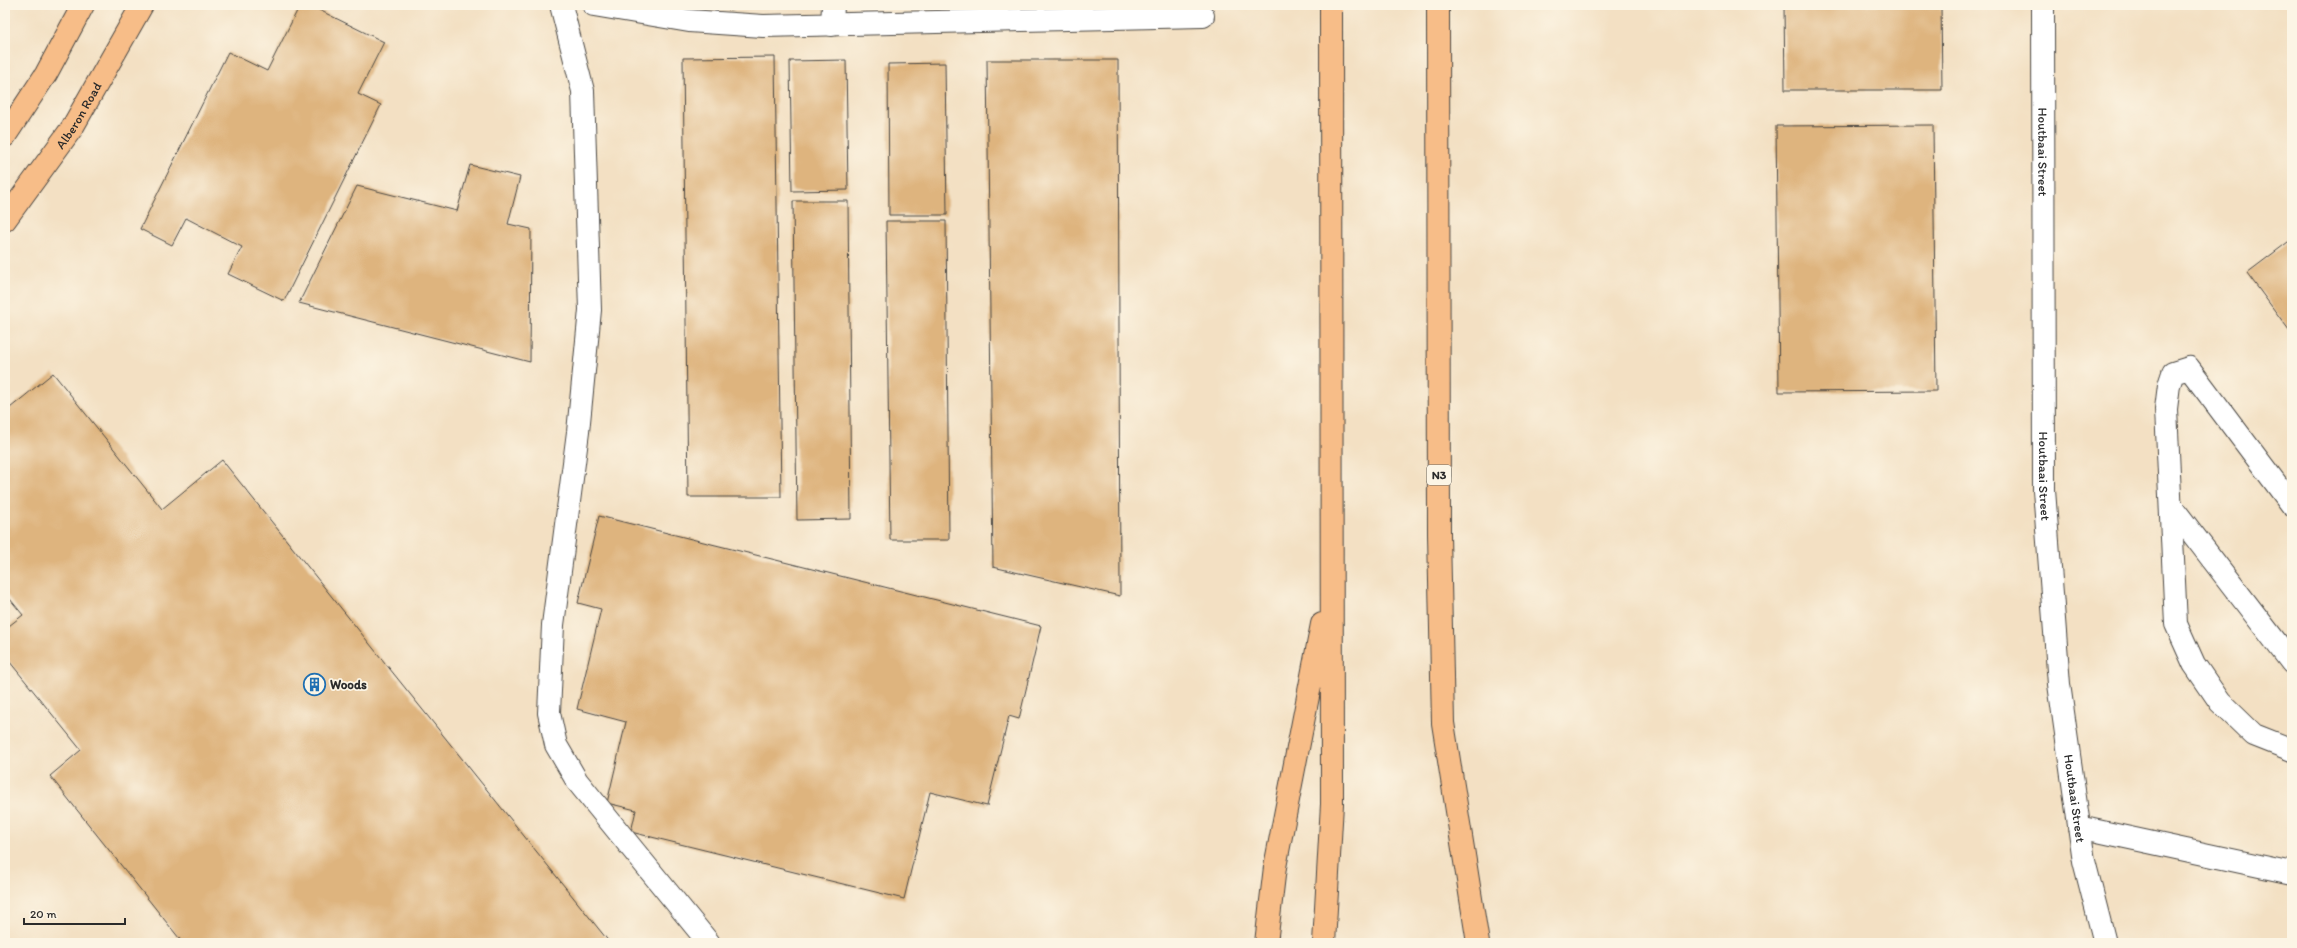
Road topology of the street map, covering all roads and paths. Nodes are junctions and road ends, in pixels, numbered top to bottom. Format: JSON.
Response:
{"nodes":[{"id":1,"x":83,"y":5,"type":"edge"},
{"id":2,"x":142,"y":5,"type":"edge"},
{"id":3,"x":561,"y":5,"type":"edge"},
{"id":4,"x":594,"y":5,"type":"edge"},
{"id":5,"x":1331,"y":5,"type":"edge"},
{"id":6,"x":1438,"y":5,"type":"edge"},
{"id":7,"x":2043,"y":5,"type":"edge"},
{"id":8,"x":716,"y":14,"type":"edge"},
{"id":9,"x":946,"y":14,"type":"edge"},
{"id":10,"x":833,"y":15,"type":"edge"},
{"id":11,"x":1203,"y":16,"type":"dead end"},
{"id":12,"x":5,"y":136,"type":"edge"},
{"id":13,"x":5,"y":220,"type":"edge"},
{"id":14,"x":2292,"y":505,"type":"edge"},
{"id":15,"x":2172,"y":507,"type":"junction"},
{"id":16,"x":1332,"y":574,"type":"junction"},
{"id":17,"x":2292,"y":663,"type":"edge"},
{"id":18,"x":2292,"y":750,"type":"edge"},
{"id":19,"x":2079,"y":827,"type":"junction"},
{"id":20,"x":2292,"y":873,"type":"edge"},
{"id":21,"x":709,"y":943,"type":"edge"},
{"id":22,"x":1266,"y":943,"type":"edge"},
{"id":23,"x":1324,"y":943,"type":"edge"},
{"id":24,"x":1478,"y":943,"type":"edge"},
{"id":25,"x":2105,"y":943,"type":"edge"}],
"edges":[{"from":1,"to":12,"type":"main road"},
{"from":2,"to":13,"type":"main road","name":"Alberon Road"},
{"from":3,"to":21,"type":"lane"},
{"from":4,"to":8,"type":"lane"},
{"from":5,"to":16,"type":"main road"},
{"from":6,"to":24,"type":"main road","number":"N3"},
{"from":7,"to":19,"type":"lane","name":"Houtbaai Street"},
{"from":8,"to":10,"type":"lane"},
{"from":9,"to":10,"type":"lane"},
{"from":9,"to":11,"type":"lane"},
{"from":14,"to":15,"type":"lane"},
{"from":15,"to":17,"type":"lane"},
{"from":15,"to":18,"type":"lane"},
{"from":16,"to":22,"type":"main road"},
{"from":16,"to":23,"type":"main road"},
{"from":19,"to":20,"type":"lane"},
{"from":19,"to":25,"type":"lane","name":"Houtbaai Street"}]}
